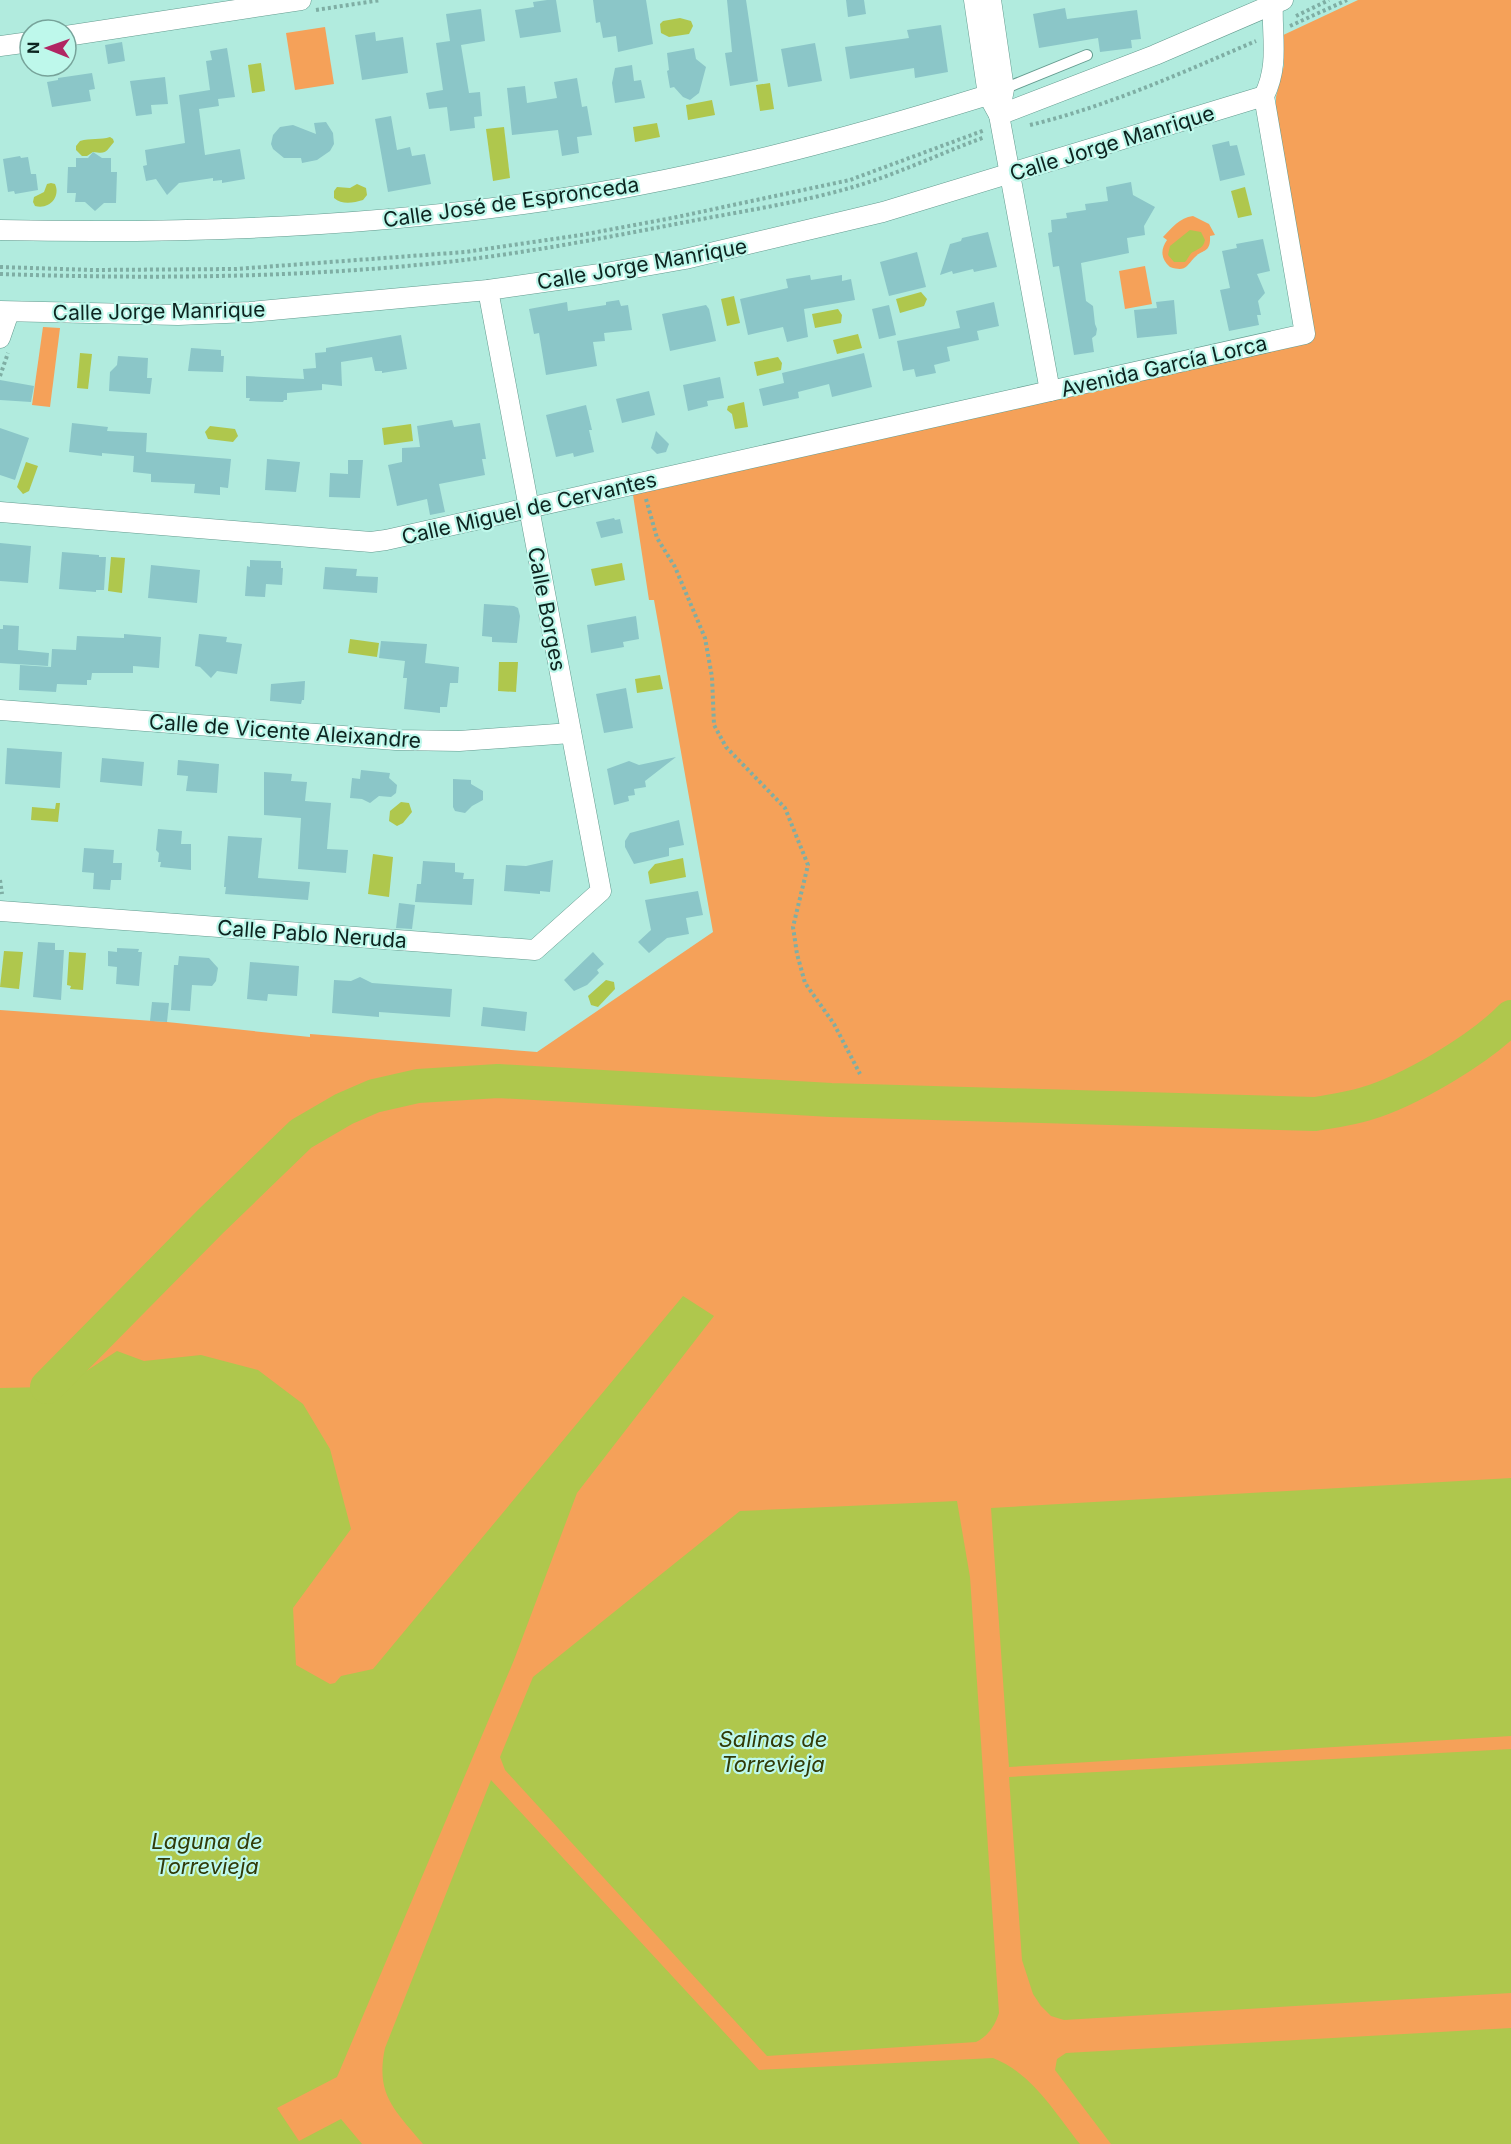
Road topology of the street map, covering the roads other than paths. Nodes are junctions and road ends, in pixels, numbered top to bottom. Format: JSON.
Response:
{"nodes":[{"id":1,"x":301,"y":0,"type":"edge"},
{"id":2,"x":974,"y":0,"type":"edge"},
{"id":3,"x":990,"y":0,"type":"edge"},
{"id":4,"x":1276,"y":2,"type":"edge"},
{"id":5,"x":78,"y":34,"type":"edge"},
{"id":6,"x":18,"y":44,"type":"edge"},
{"id":7,"x":0,"y":46,"type":"edge"},
{"id":8,"x":1087,"y":55,"type":"dead end"},
{"id":9,"x":996,"y":92,"type":"junction"},
{"id":10,"x":1264,"y":96,"type":"junction"},
{"id":11,"x":994,"y":121,"type":"junction"},
{"id":12,"x":1011,"y":174,"type":"junction"},
{"id":13,"x":0,"y":230,"type":"edge"},
{"id":14,"x":488,"y":290,"type":"junction"},
{"id":15,"x":5,"y":312,"type":"edge"},
{"id":16,"x":5,"y":342,"type":"edge"},
{"id":17,"x":1050,"y":391,"type":"junction"},
{"id":18,"x":528,"y":508,"type":"junction"},
{"id":19,"x":0,"y":512,"type":"edge"},
{"id":20,"x":0,"y":710,"type":"edge"},
{"id":21,"x":571,"y":733,"type":"junction"},
{"id":22,"x":601,"y":891,"type":"joint"},
{"id":23,"x":0,"y":911,"type":"edge"}],
"edges":[{"from":1,"to":5,"type":"street"},
{"from":2,"to":9,"type":"street","name":"Avenida García Lorca"},
{"from":3,"to":9,"type":"street","name":"Avenida García Lorca"},
{"from":4,"to":10,"type":"street","name":"Avenida García Lorca"},
{"from":4,"to":11,"type":"street"},
{"from":6,"to":7,"type":"street"},
{"from":8,"to":9,"type":"lane"},
{"from":9,"to":11,"type":"street","name":"Avenida García Lorca"},
{"from":9,"to":13,"type":"street","name":"Calle José de Espronceda"},
{"from":10,"to":12,"type":"street","name":"Calle Jorge Manrique"},
{"from":10,"to":17,"type":"street","name":"Avenida García Lorca"},
{"from":11,"to":12,"type":"street","name":"Avenida García Lorca"},
{"from":12,"to":14,"type":"street","name":"Calle Jorge Manrique"},
{"from":12,"to":17,"type":"street","name":"Avenida García Lorca"},
{"from":14,"to":15,"type":"street","name":"Calle Jorge Manrique"},
{"from":14,"to":18,"type":"street","name":"Calle Borges"},
{"from":15,"to":16,"type":"street"},
{"from":17,"to":18,"type":"street","name":"Calle Miguel de Cervantes"},
{"from":18,"to":19,"type":"street","name":"Calle Miguel de Cervantes"},
{"from":18,"to":21,"type":"street","name":"Calle Borges"},
{"from":20,"to":21,"type":"street","name":"Calle de Vicente Aleixandre"},
{"from":21,"to":22,"type":"street","name":"Calle Borges"},
{"from":22,"to":23,"type":"street","name":"Calle Pablo Neruda"}]}
